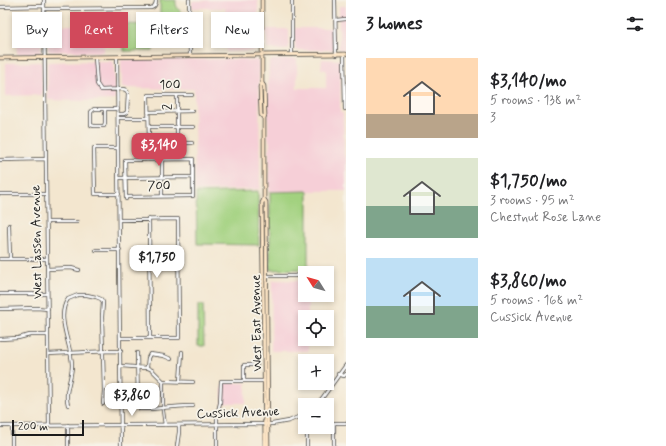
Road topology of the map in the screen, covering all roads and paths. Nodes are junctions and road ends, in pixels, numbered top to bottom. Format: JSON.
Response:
{"nodes":[{"id":1,"x":44,"y":0,"type":"edge"},
{"id":2,"x":156,"y":0,"type":"edge"},
{"id":3,"x":189,"y":0,"type":"edge"},
{"id":4,"x":262,"y":0,"type":"edge"},
{"id":5,"x":292,"y":0,"type":"edge"},
{"id":6,"x":335,"y":0,"type":"edge"},
{"id":7,"x":0,"y":7,"type":"edge"},
{"id":8,"x":44,"y":8,"type":"junction"},
{"id":9,"x":346,"y":19,"type":"edge"},
{"id":10,"x":336,"y":20,"type":"junction"},
{"id":11,"x":345,"y":54,"type":"edge"},
{"id":12,"x":262,"y":55,"type":"junction"},
{"id":13,"x":292,"y":55,"type":"junction"},
{"id":14,"x":336,"y":55,"type":"junction"},
{"id":15,"x":190,"y":56,"type":"junction"},
{"id":16,"x":95,"y":57,"type":"junction"},
{"id":17,"x":117,"y":57,"type":"junction"},
{"id":18,"x":0,"y":58,"type":"edge"},
{"id":19,"x":44,"y":58,"type":"junction"},
{"id":20,"x":118,"y":90,"type":"junction"},
{"id":21,"x":177,"y":95,"type":"junction"},
{"id":22,"x":192,"y":95,"type":"dead end"},
{"id":23,"x":345,"y":108,"type":"dead end"},
{"id":24,"x":105,"y":109,"type":"junction"},
{"id":25,"x":118,"y":109,"type":"junction"},
{"id":26,"x":177,"y":111,"type":"junction"},
{"id":27,"x":193,"y":111,"type":"dead end"},
{"id":28,"x":148,"y":112,"type":"junction"},
{"id":29,"x":118,"y":116,"type":"junction"},
{"id":30,"x":148,"y":118,"type":"junction"},
{"id":31,"x":149,"y":127,"type":"junction"},
{"id":32,"x":177,"y":127,"type":"junction"},
{"id":33,"x":193,"y":127,"type":"dead end"},
{"id":34,"x":149,"y":143,"type":"junction"},
{"id":35,"x":177,"y":143,"type":"junction"},
{"id":36,"x":192,"y":143,"type":"dead end"},
{"id":37,"x":118,"y":148,"type":"junction"},
{"id":38,"x":46,"y":159,"type":"junction"},
{"id":39,"x":0,"y":160,"type":"edge"},
{"id":40,"x":147,"y":160,"type":"junction"},
{"id":41,"x":162,"y":160,"type":"junction"},
{"id":42,"x":119,"y":178,"type":"junction"},
{"id":43,"x":126,"y":178,"type":"junction"},
{"id":44,"x":162,"y":178,"type":"junction"},
{"id":45,"x":193,"y":178,"type":"junction"},
{"id":46,"x":0,"y":194,"type":"edge"},
{"id":47,"x":46,"y":194,"type":"junction"},
{"id":48,"x":119,"y":194,"type":"junction"},
{"id":49,"x":162,"y":196,"type":"junction"},
{"id":50,"x":119,"y":220,"type":"junction"},
{"id":51,"x":149,"y":220,"type":"junction"},
{"id":52,"x":47,"y":222,"type":"junction"},
{"id":53,"x":77,"y":222,"type":"dead end"},
{"id":54,"x":9,"y":225,"type":"dead end"},
{"id":55,"x":96,"y":250,"type":"dead end"},
{"id":56,"x":120,"y":250,"type":"junction"},
{"id":57,"x":0,"y":259,"type":"edge"},
{"id":58,"x":10,"y":259,"type":"junction"},
{"id":59,"x":47,"y":259,"type":"junction"},
{"id":60,"x":47,"y":269,"type":"junction"},
{"id":61,"x":79,"y":270,"type":"dead end"},
{"id":62,"x":298,"y":275,"type":"edge"},
{"id":63,"x":265,"y":276,"type":"junction"},
{"id":64,"x":0,"y":294,"type":"edge"},
{"id":65,"x":48,"y":294,"type":"junction"},
{"id":66,"x":0,"y":309,"type":"edge"},
{"id":67,"x":48,"y":309,"type":"junction"},
{"id":68,"x":48,"y":335,"type":"junction"},
{"id":69,"x":0,"y":338,"type":"edge"},
{"id":70,"x":121,"y":338,"type":"junction"},
{"id":71,"x":150,"y":338,"type":"junction"},
{"id":72,"x":103,"y":351,"type":"junction"},
{"id":73,"x":121,"y":351,"type":"junction"},
{"id":74,"x":182,"y":352,"type":"dead end"},
{"id":75,"x":70,"y":353,"type":"junction"},
{"id":76,"x":137,"y":353,"type":"dead end"},
{"id":77,"x":48,"y":354,"type":"junction"},
{"id":78,"x":171,"y":359,"type":"dead end"},
{"id":79,"x":257,"y":365,"type":"dead end"},
{"id":80,"x":346,"y":365,"type":"edge"},
{"id":81,"x":121,"y":366,"type":"junction"},
{"id":82,"x":137,"y":367,"type":"junction"},
{"id":83,"x":147,"y":367,"type":"junction"},
{"id":84,"x":338,"y":374,"type":"junction"},
{"id":85,"x":346,"y":374,"type":"edge"},
{"id":86,"x":163,"y":381,"type":"junction"},
{"id":87,"x":244,"y":381,"type":"junction"},
{"id":88,"x":264,"y":381,"type":"junction"},
{"id":89,"x":180,"y":382,"type":"junction"},
{"id":90,"x":193,"y":382,"type":"dead end"},
{"id":91,"x":322,"y":398,"type":"edge"},
{"id":92,"x":138,"y":403,"type":"dead end"},
{"id":93,"x":103,"y":404,"type":"dead end"},
{"id":94,"x":68,"y":405,"type":"dead end"},
{"id":95,"x":193,"y":406,"type":"dead end"},
{"id":96,"x":163,"y":408,"type":"junction"},
{"id":97,"x":140,"y":409,"type":"dead end"},
{"id":98,"x":298,"y":418,"type":"edge"},
{"id":99,"x":334,"y":423,"type":"edge"},
{"id":100,"x":346,"y":423,"type":"edge"},
{"id":101,"x":217,"y":424,"type":"junction"},
{"id":102,"x":266,"y":424,"type":"junction"},
{"id":103,"x":68,"y":425,"type":"junction"},
{"id":104,"x":121,"y":425,"type":"junction"},
{"id":105,"x":165,"y":425,"type":"junction"},
{"id":106,"x":179,"y":425,"type":"junction"},
{"id":107,"x":0,"y":426,"type":"edge"},
{"id":108,"x":12,"y":426,"type":"junction"},
{"id":109,"x":49,"y":426,"type":"junction"},
{"id":110,"x":307,"y":434,"type":"edge"},
{"id":111,"x":334,"y":434,"type":"edge"},
{"id":112,"x":12,"y":446,"type":"edge"},
{"id":113,"x":68,"y":446,"type":"edge"},
{"id":114,"x":122,"y":446,"type":"edge"},
{"id":115,"x":177,"y":446,"type":"edge"},
{"id":116,"x":217,"y":446,"type":"edge"},
{"id":117,"x":265,"y":446,"type":"edge"},
{"id":118,"x":268,"y":446,"type":"edge"},
{"id":119,"x":307,"y":446,"type":"edge"},
{"id":120,"x":334,"y":446,"type":"edge"}],
"edges":[{"from":1,"to":8,"type":"street","name":"West Lassen Avenue"},
{"from":2,"to":8,"type":"street"},
{"from":3,"to":15,"type":"street"},
{"from":4,"to":12,"type":"main road","name":"West East Avenue"},
{"from":5,"to":13,"type":"street"},
{"from":6,"to":10,"type":"street"},
{"from":7,"to":8,"type":"street"},
{"from":8,"to":19,"type":"street","name":"West Lassen Avenue"},
{"from":9,"to":10,"type":"street"},
{"from":10,"to":14,"type":"street"},
{"from":11,"to":14,"type":"main road"},
{"from":11,"to":23,"type":"street"},
{"from":12,"to":13,"type":"main road"},
{"from":12,"to":15,"type":"main road"},
{"from":12,"to":63,"type":"main road","name":"West East Avenue"},
{"from":13,"to":14,"type":"main road"},
{"from":15,"to":17,"type":"main road"},
{"from":16,"to":17,"type":"main road"},
{"from":16,"to":19,"type":"main road"},
{"from":16,"to":20,"type":"street"},
{"from":17,"to":20,"type":"street"},
{"from":18,"to":19,"type":"main road"},
{"from":19,"to":38,"type":"street","name":"West Lassen Avenue"},
{"from":20,"to":25,"type":"street"},
{"from":20,"to":29,"type":"street"},
{"from":21,"to":22,"type":"street","name":"100"},
{"from":21,"to":26,"type":"street","name":"2"},
{"from":21,"to":28,"type":"street","name":"100"},
{"from":24,"to":24,"type":"street"},
{"from":24,"to":25,"type":"street"},
{"from":25,"to":29,"type":"street"},
{"from":26,"to":27,"type":"street"},
{"from":26,"to":28,"type":"street"},
{"from":26,"to":32,"type":"street","name":"2"},
{"from":28,"to":30,"type":"street"},
{"from":29,"to":30,"type":"street"},
{"from":29,"to":37,"type":"street"},
{"from":30,"to":31,"type":"street"},
{"from":31,"to":32,"type":"street"},
{"from":31,"to":34,"type":"street"},
{"from":32,"to":33,"type":"street"},
{"from":32,"to":35,"type":"street","name":"2"},
{"from":34,"to":35,"type":"street"},
{"from":34,"to":40,"type":"street"},
{"from":35,"to":36,"type":"street"},
{"from":37,"to":42,"type":"street"},
{"from":37,"to":48,"type":"street"},
{"from":38,"to":39,"type":"street"},
{"from":38,"to":47,"type":"street","name":"West Lassen Avenue"},
{"from":40,"to":41,"type":"street"},
{"from":40,"to":43,"type":"street"},
{"from":41,"to":44,"type":"street"},
{"from":41,"to":45,"type":"street"},
{"from":42,"to":43,"type":"street"},
{"from":42,"to":48,"type":"street"},
{"from":43,"to":44,"type":"street"},
{"from":43,"to":49,"type":"street","name":"700"},
{"from":44,"to":45,"type":"street"},
{"from":44,"to":49,"type":"street"},
{"from":45,"to":49,"type":"street","name":"700"},
{"from":46,"to":47,"type":"street"},
{"from":47,"to":52,"type":"street","name":"West Lassen Avenue"},
{"from":48,"to":50,"type":"street"},
{"from":50,"to":51,"type":"street"},
{"from":50,"to":56,"type":"street"},
{"from":51,"to":71,"type":"street"},
{"from":51,"to":71,"type":"street"},
{"from":52,"to":53,"type":"street"},
{"from":52,"to":59,"type":"street","name":"West Lassen Avenue"},
{"from":54,"to":58,"type":"street"},
{"from":55,"to":56,"type":"street"},
{"from":56,"to":70,"type":"street"},
{"from":57,"to":58,"type":"street"},
{"from":58,"to":59,"type":"street"},
{"from":59,"to":60,"type":"street","name":"West Lassen Avenue"},
{"from":60,"to":61,"type":"street"},
{"from":60,"to":65,"type":"street","name":"West Lassen Avenue"},
{"from":62,"to":63,"type":"street"},
{"from":63,"to":88,"type":"main road","name":"West East Avenue"},
{"from":63,"to":102,"type":"main road","name":"West East Avenue"},
{"from":64,"to":65,"type":"street"},
{"from":65,"to":67,"type":"street","name":"West Lassen Avenue"},
{"from":66,"to":67,"type":"street"},
{"from":67,"to":68,"type":"street","name":"West Lassen Avenue"},
{"from":68,"to":69,"type":"street"},
{"from":68,"to":77,"type":"street","name":"West Lassen Avenue"},
{"from":70,"to":71,"type":"street"},
{"from":70,"to":73,"type":"street"},
{"from":72,"to":73,"type":"street"},
{"from":72,"to":75,"type":"street"},
{"from":72,"to":75,"type":"street"},
{"from":72,"to":93,"type":"street"},
{"from":73,"to":81,"type":"street"},
{"from":74,"to":89,"type":"street"},
{"from":75,"to":77,"type":"street"},
{"from":75,"to":94,"type":"street"},
{"from":76,"to":82,"type":"street"},
{"from":77,"to":109,"type":"street","name":"West Lassen Avenue"},
{"from":78,"to":83,"type":"street"},
{"from":79,"to":87,"type":"street"},
{"from":80,"to":84,"type":"street"},
{"from":81,"to":82,"type":"street"},
{"from":81,"to":104,"type":"street"},
{"from":82,"to":83,"type":"street"},
{"from":82,"to":92,"type":"street"},
{"from":83,"to":86,"type":"street"},
{"from":84,"to":85,"type":"street"},
{"from":84,"to":91,"type":"street"},
{"from":86,"to":89,"type":"street"},
{"from":86,"to":96,"type":"street"},
{"from":87,"to":88,"type":"street"},
{"from":87,"to":101,"type":"street"},
{"from":88,"to":102,"type":"main road","name":"West East Avenue"},
{"from":89,"to":90,"type":"street"},
{"from":95,"to":96,"type":"street"},
{"from":96,"to":97,"type":"street"},
{"from":96,"to":105,"type":"street"},
{"from":98,"to":102,"type":"street","name":"Cussick Avenue"},
{"from":99,"to":100,"type":"street"},
{"from":101,"to":102,"type":"street","name":"Cussick Avenue"},
{"from":101,"to":106,"type":"street","name":"Cussick Avenue"},
{"from":101,"to":116,"type":"street"},
{"from":102,"to":117,"type":"main road","name":"West East Avenue"},
{"from":102,"to":118,"type":"main road","name":"West East Avenue"},
{"from":103,"to":104,"type":"street","name":"Cussick Avenue"},
{"from":103,"to":109,"type":"street","name":"Cussick Avenue"},
{"from":103,"to":113,"type":"street"},
{"from":104,"to":105,"type":"street","name":"Cussick Avenue"},
{"from":104,"to":114,"type":"street"},
{"from":105,"to":106,"type":"street","name":"Cussick Avenue"},
{"from":106,"to":115,"type":"street"},
{"from":107,"to":108,"type":"street","name":"Cussick Avenue"},
{"from":108,"to":109,"type":"street","name":"Cussick Avenue"},
{"from":108,"to":112,"type":"street"},
{"from":110,"to":119,"type":"street"},
{"from":111,"to":120,"type":"street"}]}
